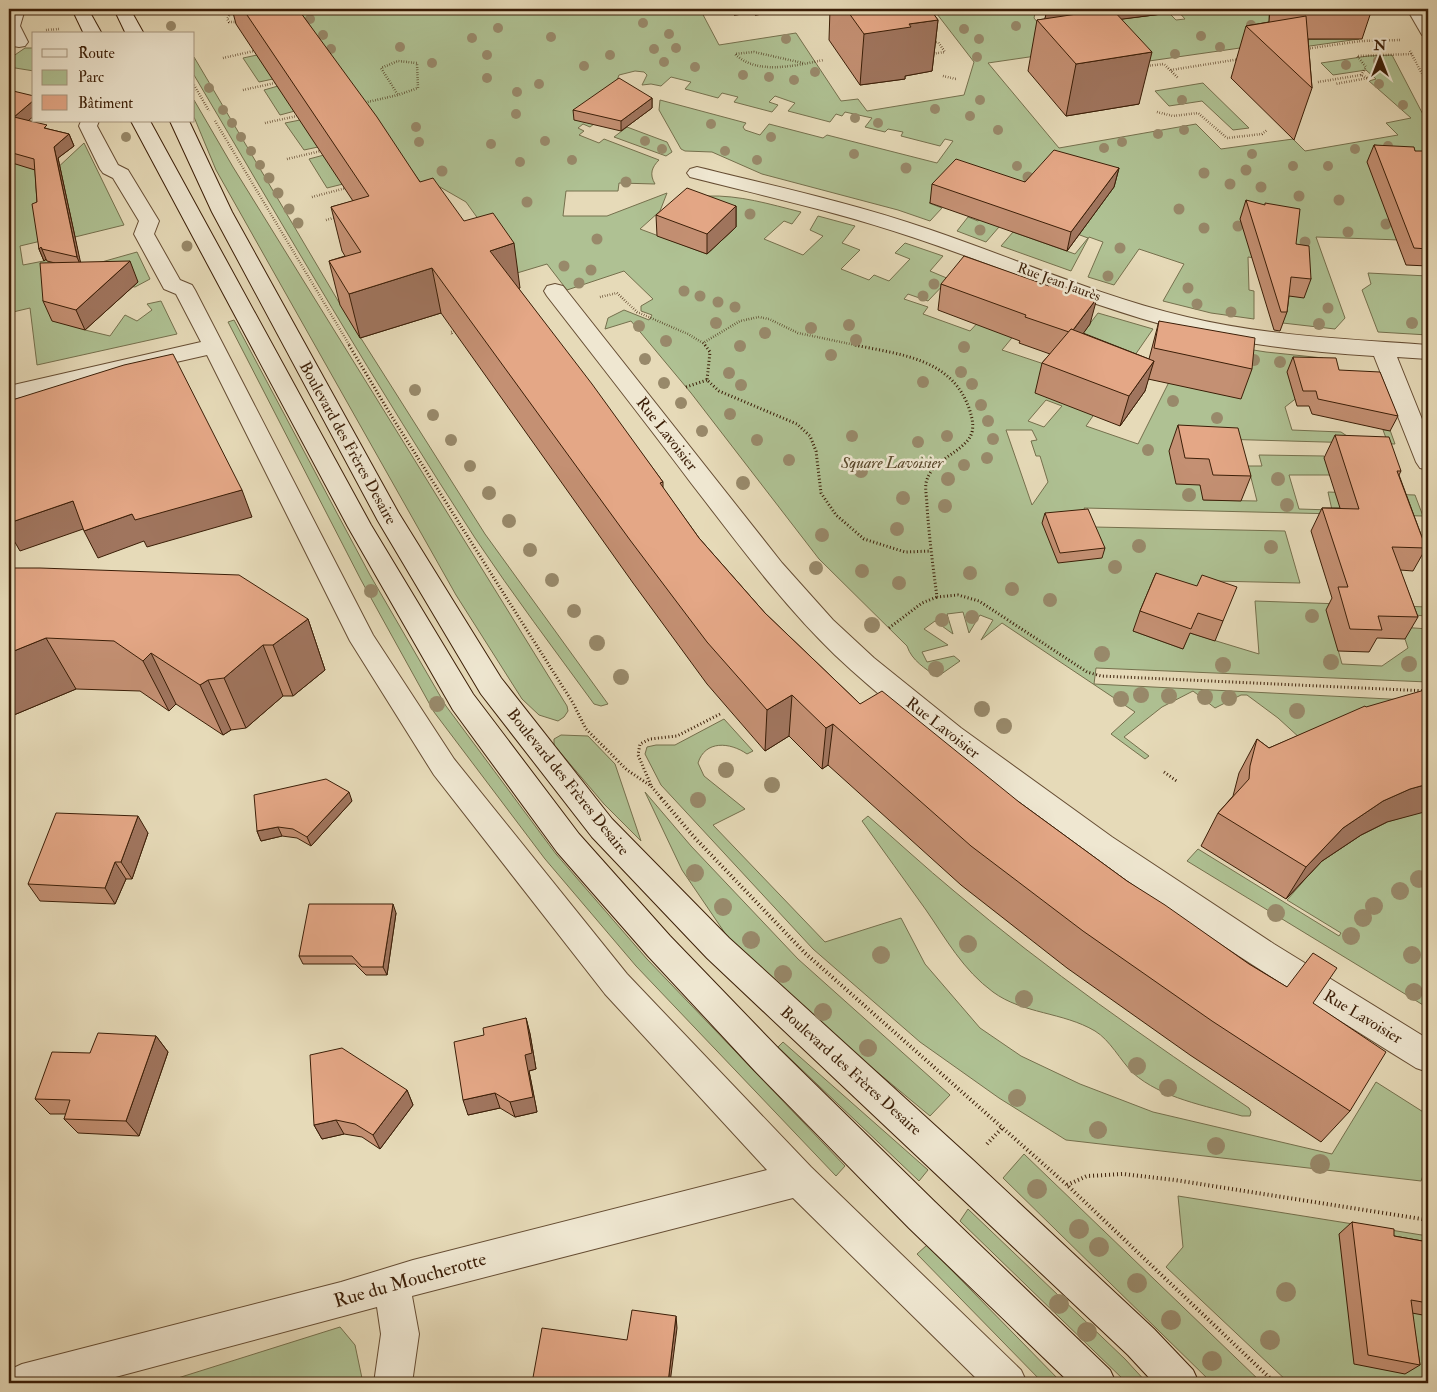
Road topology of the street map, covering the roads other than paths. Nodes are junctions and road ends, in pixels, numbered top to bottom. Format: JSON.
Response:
{"nodes":[{"id":1,"x":16,"y":9,"type":"edge"},
{"id":2,"x":80,"y":9,"type":"edge"},
{"id":3,"x":122,"y":9,"type":"edge"},
{"id":4,"x":1416,"y":9,"type":"edge"},
{"id":5,"x":1428,"y":31,"type":"edge"},
{"id":6,"x":92,"y":32,"type":"edge"},
{"id":7,"x":134,"y":32,"type":"edge"},
{"id":8,"x":27,"y":39,"type":"edge"},
{"id":9,"x":90,"y":122,"type":"edge"},
{"id":10,"x":141,"y":122,"type":"edge"},
{"id":11,"x":179,"y":122,"type":"edge"},
{"id":12,"x":697,"y":173,"type":"dead end"},
{"id":13,"x":555,"y":291,"type":"dead end"},
{"id":14,"x":214,"y":346,"type":"junction"},
{"id":15,"x":1382,"y":349,"type":"junction"},
{"id":16,"x":1428,"y":352,"type":"edge"},
{"id":17,"x":9,"y":393,"type":"edge"},
{"id":18,"x":1428,"y":462,"type":"edge"},
{"id":19,"x":1428,"y":1057,"type":"edge"},
{"id":20,"x":799,"y":1179,"type":"junction"},
{"id":21,"x":392,"y":1285,"type":"junction"},
{"id":22,"x":22,"y":1383,"type":"edge"},
{"id":23,"x":393,"y":1383,"type":"edge"},
{"id":24,"x":1008,"y":1383,"type":"edge"},
{"id":25,"x":1097,"y":1383,"type":"edge"},
{"id":26,"x":1180,"y":1383,"type":"edge"}],
"edges":[{"from":1,"to":8,"type":"street"},
{"from":2,"to":6,"type":"street"},
{"from":3,"to":7,"type":"street"},
{"from":4,"to":5,"type":"street"},
{"from":9,"to":14,"type":"street"},
{"from":10,"to":25,"type":"street","name":"Boulevard des Frères Desaire"},
{"from":11,"to":26,"type":"street","name":"Boulevard des Frères Desaire"},
{"from":12,"to":15,"type":"street","name":"Rue Jean Jaurès"},
{"from":13,"to":19,"type":"street","name":"Rue Lavoisier"},
{"from":14,"to":17,"type":"street"},
{"from":14,"to":20,"type":"street"},
{"from":15,"to":16,"type":"street","name":"Rue Jean Jaurès"},
{"from":15,"to":18,"type":"street"},
{"from":20,"to":21,"type":"street","name":"Rue du Moucherotte"},
{"from":20,"to":24,"type":"street"},
{"from":21,"to":22,"type":"street","name":"Rue du Moucherotte"},
{"from":21,"to":23,"type":"street"}]}
